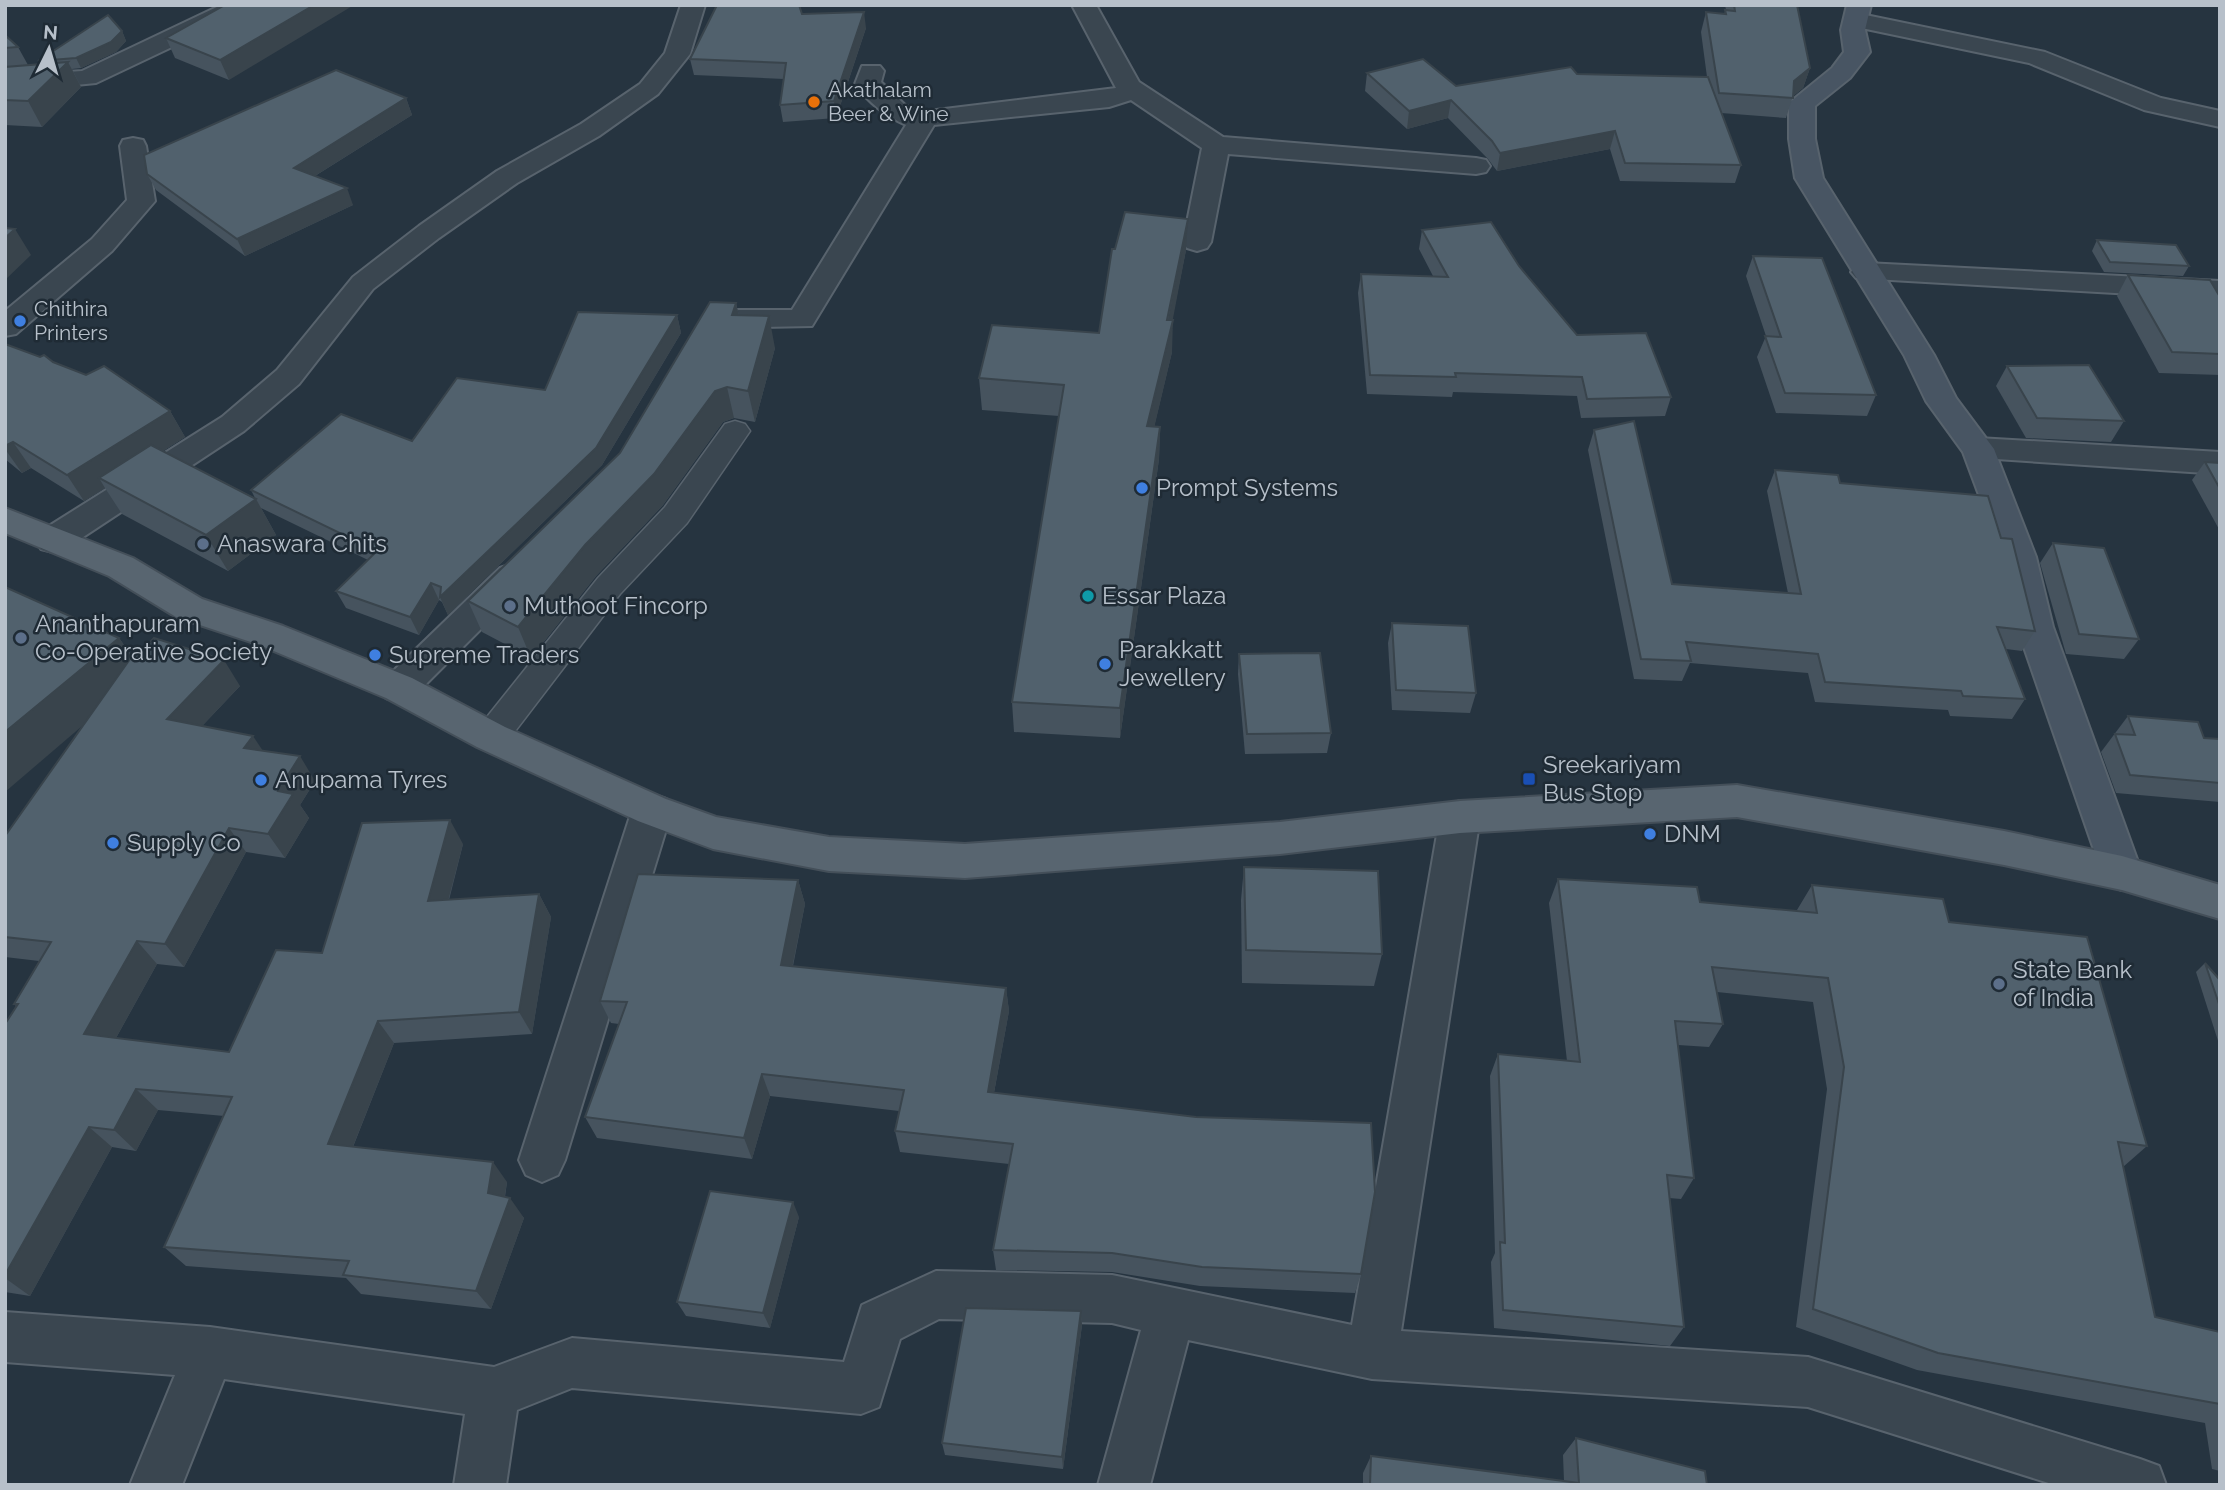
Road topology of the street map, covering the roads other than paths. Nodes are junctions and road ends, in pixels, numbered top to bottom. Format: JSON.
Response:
{"nodes":[{"id":1,"x":241,"y":5,"type":"edge"},
{"id":2,"x":693,"y":5,"type":"edge"},
{"id":3,"x":1084,"y":5,"type":"edge"},
{"id":4,"x":1858,"y":13,"type":"edge"},
{"id":5,"x":871,"y":71,"type":"dead end"},
{"id":6,"x":5,"y":84,"type":"edge"},
{"id":7,"x":1129,"y":88,"type":"junction"},
{"id":8,"x":2220,"y":120,"type":"edge"},
{"id":9,"x":921,"y":122,"type":"junction"},
{"id":10,"x":1216,"y":145,"type":"junction"},
{"id":11,"x":133,"y":146,"type":"dead end"},
{"id":12,"x":1476,"y":166,"type":"dead end"},
{"id":13,"x":1197,"y":242,"type":"dead end"},
{"id":14,"x":1866,"y":272,"type":"junction"},
{"id":15,"x":2220,"y":290,"type":"edge"},
{"id":16,"x":5,"y":327,"type":"edge"},
{"id":17,"x":695,"y":342,"type":"edge"},
{"id":18,"x":735,"y":431,"type":"edge"},
{"id":19,"x":1978,"y":449,"type":"junction"},
{"id":20,"x":2220,"y":463,"type":"edge"},
{"id":21,"x":5,"y":520,"type":"edge"},
{"id":22,"x":53,"y":540,"type":"junction"},
{"id":23,"x":537,"y":553,"type":"edge"},
{"id":24,"x":399,"y":688,"type":"junction"},
{"id":25,"x":491,"y":737,"type":"junction"},
{"id":26,"x":652,"y":810,"type":"junction"},
{"id":27,"x":1460,"y":817,"type":"junction"},
{"id":28,"x":2122,"y":873,"type":"junction"},
{"id":29,"x":2220,"y":902,"type":"edge"},
{"id":30,"x":542,"y":1160,"type":"dead end"},
{"id":31,"x":1171,"y":1312,"type":"junction"},
{"id":32,"x":5,"y":1337,"type":"edge"},
{"id":33,"x":210,"y":1352,"type":"junction"},
{"id":34,"x":1372,"y":1354,"type":"junction"},
{"id":35,"x":494,"y":1393,"type":"junction"},
{"id":36,"x":156,"y":1485,"type":"edge"},
{"id":37,"x":480,"y":1485,"type":"edge"},
{"id":38,"x":1124,"y":1485,"type":"edge"},
{"id":39,"x":2140,"y":1485,"type":"edge"}],
"edges":[{"from":1,"to":6,"type":"street"},
{"from":2,"to":22,"type":"street"},
{"from":3,"to":7,"type":"street"},
{"from":4,"to":8,"type":"street"},
{"from":4,"to":14,"type":"street"},
{"from":5,"to":9,"type":"street"},
{"from":7,"to":9,"type":"street"},
{"from":7,"to":10,"type":"street"},
{"from":9,"to":17,"type":"street"},
{"from":10,"to":12,"type":"street"},
{"from":10,"to":13,"type":"street"},
{"from":11,"to":16,"type":"street"},
{"from":14,"to":15,"type":"street"},
{"from":14,"to":19,"type":"street"},
{"from":18,"to":25,"type":"lane"},
{"from":19,"to":20,"type":"street"},
{"from":19,"to":28,"type":"street"},
{"from":21,"to":22,"type":"main road"},
{"from":22,"to":24,"type":"main road"},
{"from":23,"to":24,"type":"street"},
{"from":24,"to":25,"type":"main road"},
{"from":25,"to":26,"type":"main road"},
{"from":26,"to":27,"type":"main road"},
{"from":26,"to":30,"type":"street"},
{"from":27,"to":28,"type":"main road"},
{"from":27,"to":34,"type":"street"},
{"from":28,"to":29,"type":"main road"},
{"from":31,"to":34,"type":"street"},
{"from":31,"to":35,"type":"street"},
{"from":31,"to":38,"type":"street"},
{"from":32,"to":33,"type":"street"},
{"from":33,"to":35,"type":"street"},
{"from":33,"to":36,"type":"street"},
{"from":34,"to":39,"type":"street"},
{"from":35,"to":37,"type":"street"}]}
